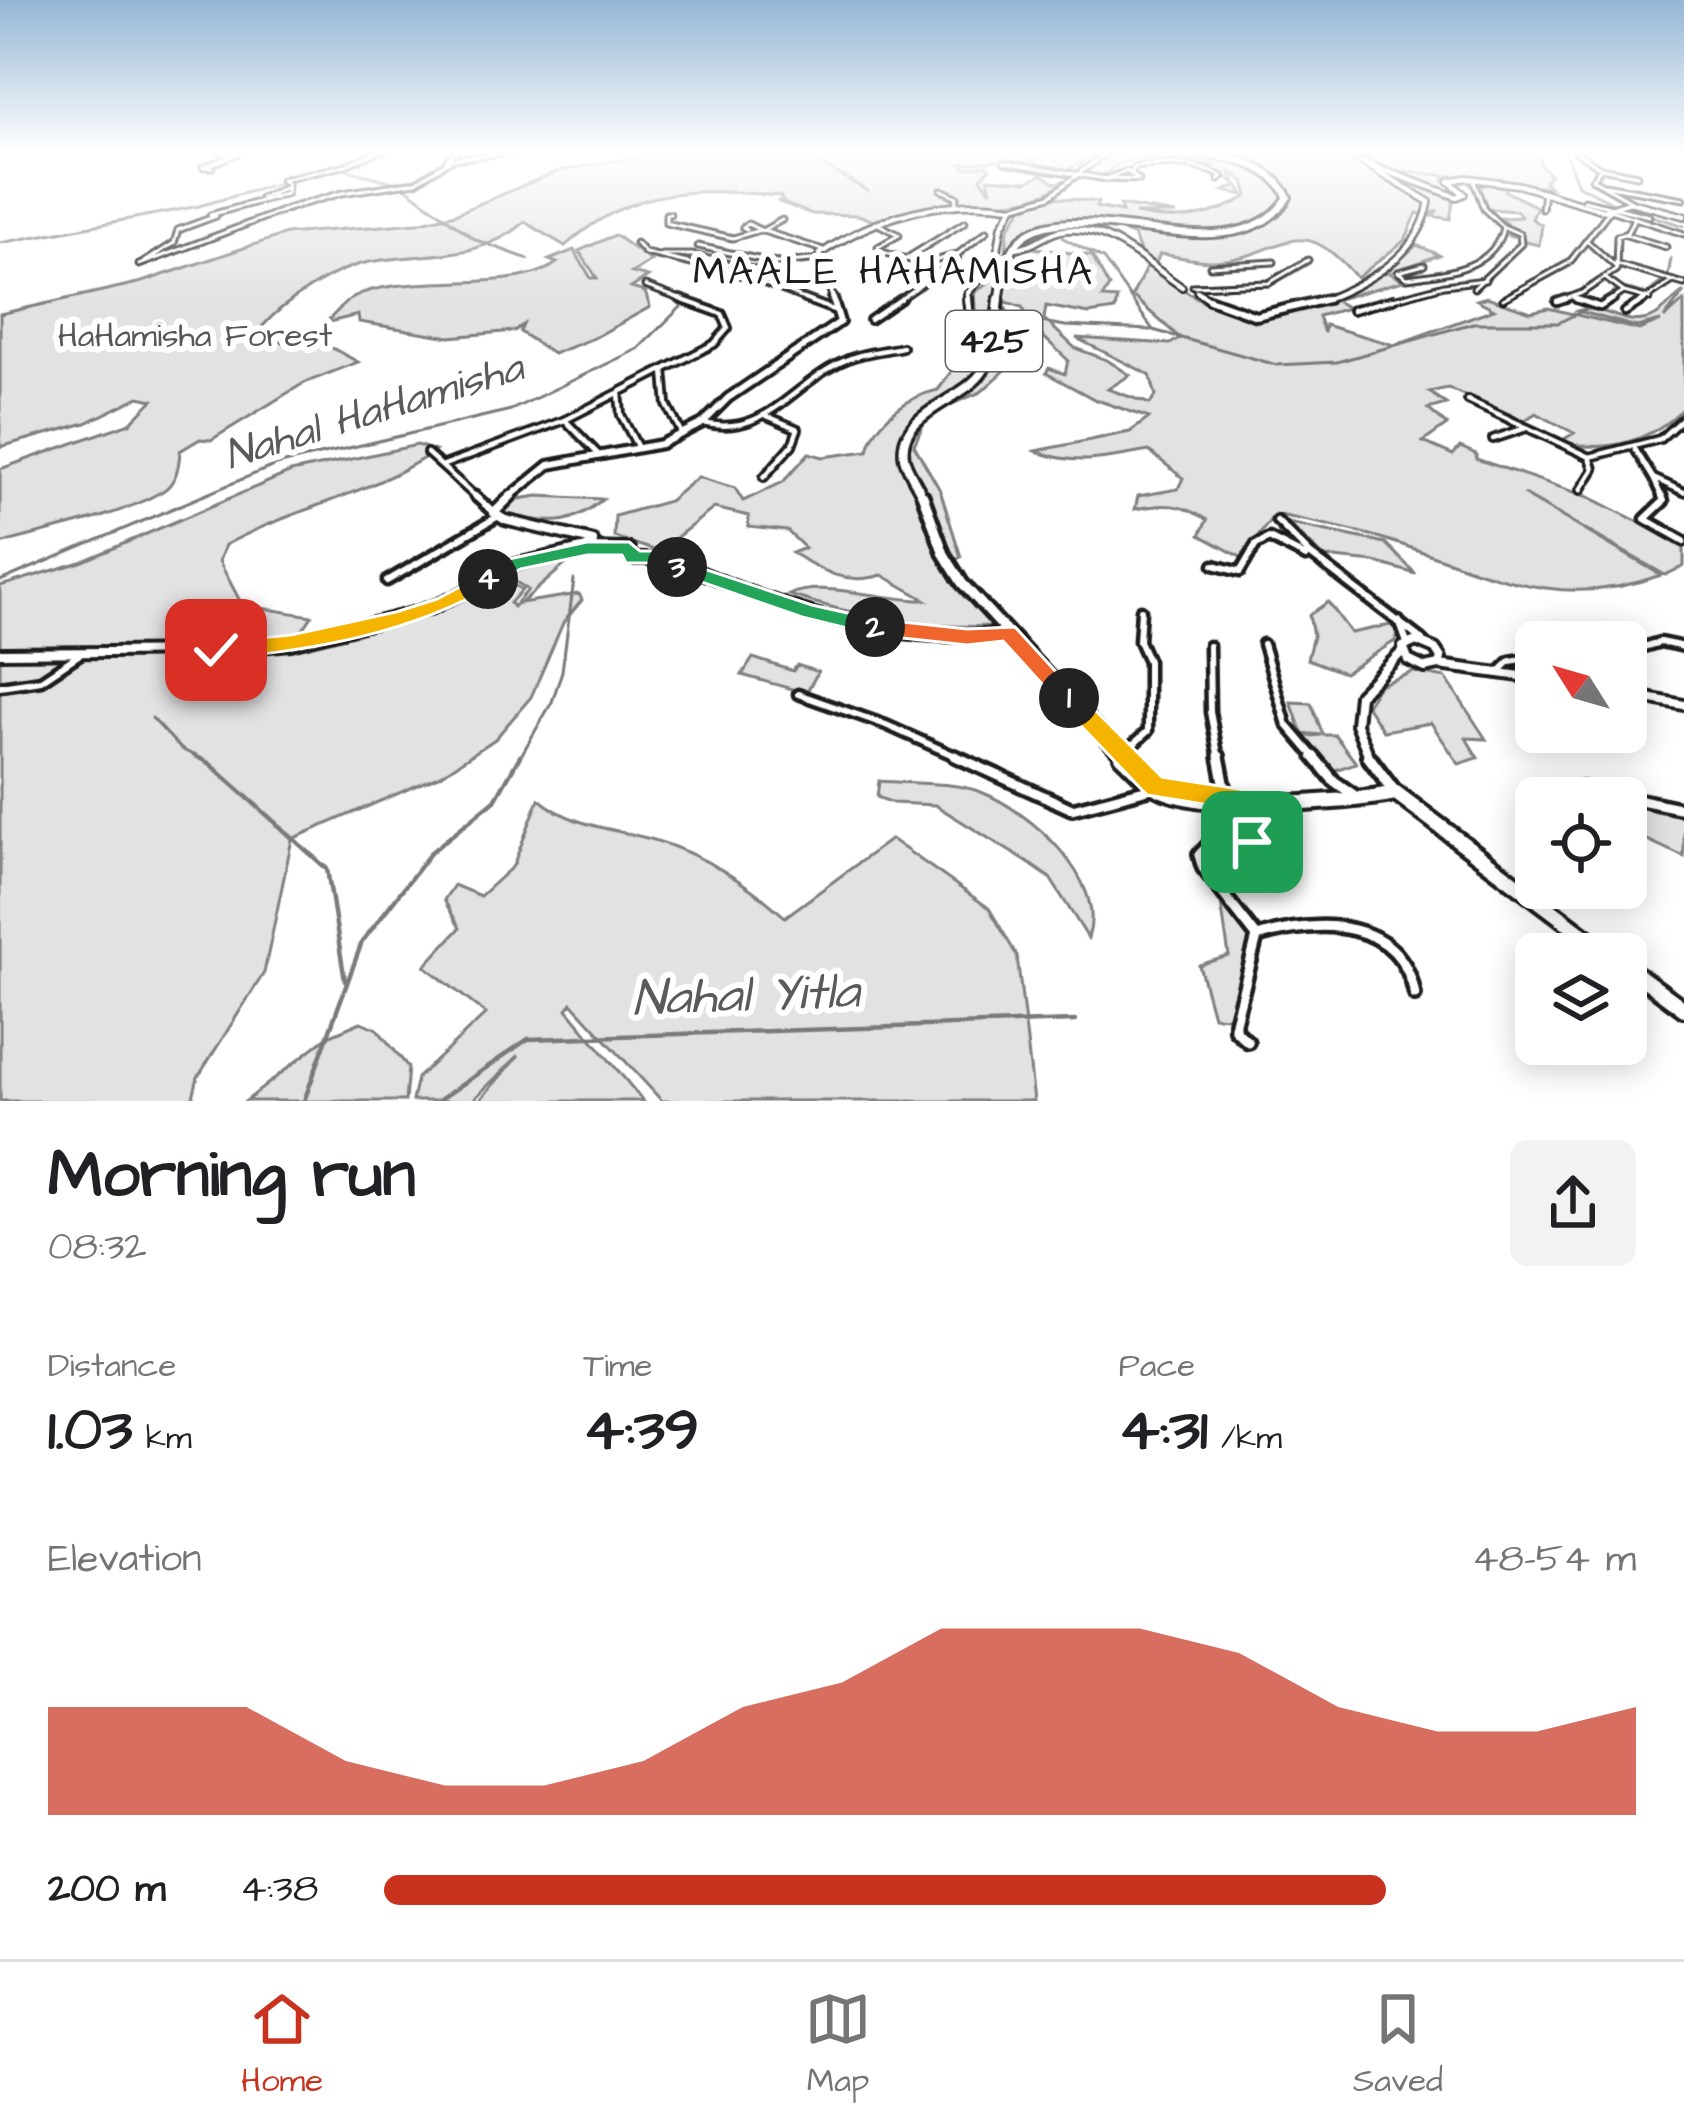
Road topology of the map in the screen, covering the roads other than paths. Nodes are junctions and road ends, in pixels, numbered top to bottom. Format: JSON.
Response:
{"nodes":[{"id":1,"x":255,"y":202,"type":"edge"},
{"id":2,"x":309,"y":202,"type":"edge"},
{"id":3,"x":954,"y":202,"type":"edge"},
{"id":4,"x":1028,"y":202,"type":"edge"},
{"id":5,"x":1285,"y":202,"type":"edge"},
{"id":6,"x":1429,"y":202,"type":"edge"},
{"id":7,"x":1481,"y":202,"type":"edge"},
{"id":8,"x":1543,"y":202,"type":"edge"},
{"id":9,"x":1588,"y":202,"type":"edge"},
{"id":10,"x":1592,"y":202,"type":"edge"},
{"id":11,"x":1632,"y":202,"type":"edge"},
{"id":12,"x":1634,"y":202,"type":"edge"},
{"id":13,"x":953,"y":206,"type":"junction"},
{"id":14,"x":1013,"y":207,"type":"junction"},
{"id":15,"x":1542,"y":209,"type":"dead end"},
{"id":16,"x":1613,"y":209,"type":"junction"},
{"id":17,"x":670,"y":214,"type":"dead end"},
{"id":18,"x":1649,"y":216,"type":"dead end"},
{"id":19,"x":1684,"y":216,"type":"edge"},
{"id":20,"x":1634,"y":218,"type":"junction"},
{"id":21,"x":782,"y":220,"type":"dead end"},
{"id":22,"x":965,"y":222,"type":"dead end"},
{"id":23,"x":880,"y":225,"type":"junction"},
{"id":24,"x":1504,"y":227,"type":"junction"},
{"id":25,"x":762,"y":231,"type":"junction"},
{"id":26,"x":987,"y":231,"type":"dead end"},
{"id":27,"x":1684,"y":234,"type":"edge"},
{"id":28,"x":1626,"y":235,"type":"junction"},
{"id":29,"x":1586,"y":240,"type":"junction"},
{"id":30,"x":636,"y":244,"type":"dead end"},
{"id":31,"x":698,"y":246,"type":"dead end"},
{"id":32,"x":1666,"y":247,"type":"dead end"},
{"id":33,"x":1014,"y":248,"type":"junction"},
{"id":34,"x":1617,"y":252,"type":"junction"},
{"id":35,"x":958,"y":254,"type":"junction"},
{"id":36,"x":652,"y":255,"type":"junction"},
{"id":37,"x":823,"y":255,"type":"junction"},
{"id":38,"x":1603,"y":256,"type":"junction"},
{"id":39,"x":904,"y":260,"type":"junction"},
{"id":40,"x":1308,"y":260,"type":"dead end"},
{"id":41,"x":1274,"y":262,"type":"dead end"},
{"id":42,"x":1424,"y":265,"type":"dead end"},
{"id":43,"x":1618,"y":267,"type":"junction"},
{"id":44,"x":766,"y":272,"type":"dead end"},
{"id":45,"x":1605,"y":278,"type":"junction"},
{"id":46,"x":1485,"y":280,"type":"junction"},
{"id":47,"x":1673,"y":281,"type":"junction"},
{"id":48,"x":1684,"y":284,"type":"edge"},
{"id":49,"x":645,"y":286,"type":"dead end"},
{"id":50,"x":1191,"y":288,"type":"junction"},
{"id":51,"x":1474,"y":288,"type":"dead end"},
{"id":52,"x":1236,"y":289,"type":"junction"},
{"id":53,"x":1624,"y":292,"type":"junction"},
{"id":54,"x":1503,"y":298,"type":"dead end"},
{"id":55,"x":1573,"y":298,"type":"junction"},
{"id":56,"x":1650,"y":299,"type":"junction"},
{"id":57,"x":1557,"y":302,"type":"dead end"},
{"id":58,"x":1352,"y":310,"type":"dead end"},
{"id":59,"x":840,"y":311,"type":"junction"},
{"id":60,"x":1625,"y":312,"type":"dead end"},
{"id":61,"x":870,"y":320,"type":"dead end"},
{"id":62,"x":994,"y":342,"type":"junction"},
{"id":63,"x":902,"y":347,"type":"dead end"},
{"id":64,"x":664,"y":370,"type":"junction"},
{"id":65,"x":619,"y":393,"type":"junction"},
{"id":66,"x":1468,"y":400,"type":"dead end"},
{"id":67,"x":766,"y":416,"type":"junction"},
{"id":68,"x":1684,"y":418,"type":"edge"},
{"id":69,"x":566,"y":419,"type":"junction"},
{"id":70,"x":703,"y":423,"type":"junction"},
{"id":71,"x":1526,"y":428,"type":"junction"},
{"id":72,"x":682,"y":434,"type":"junction"},
{"id":73,"x":1493,"y":440,"type":"dead end"},
{"id":74,"x":638,"y":448,"type":"junction"},
{"id":75,"x":1634,"y":448,"type":"junction"},
{"id":76,"x":427,"y":453,"type":"dead end"},
{"id":77,"x":598,"y":454,"type":"junction"},
{"id":78,"x":1590,"y":457,"type":"junction"},
{"id":79,"x":444,"y":465,"type":"junction"},
{"id":80,"x":764,"y":477,"type":"dead end"},
{"id":81,"x":1653,"y":478,"type":"junction"},
{"id":82,"x":1581,"y":490,"type":"dead end"},
{"id":83,"x":1684,"y":491,"type":"edge"},
{"id":84,"x":496,"y":515,"type":"junction"},
{"id":85,"x":1277,"y":521,"type":"dead end"},
{"id":86,"x":1684,"y":541,"type":"edge"},
{"id":87,"x":587,"y":548,"type":"junction"},
{"id":88,"x":1309,"y":557,"type":"junction"},
{"id":89,"x":1214,"y":565,"type":"dead end"},
{"id":90,"x":387,"y":581,"type":"dead end"},
{"id":91,"x":1141,"y":610,"type":"dead end"},
{"id":92,"x":1392,"y":615,"type":"junction"},
{"id":93,"x":1007,"y":632,"type":"junction"},
{"id":94,"x":1263,"y":644,"type":"dead end"},
{"id":95,"x":1209,"y":646,"type":"dead end"},
{"id":96,"x":1647,"y":646,"type":"edge"},
{"id":97,"x":1684,"y":646,"type":"edge"},
{"id":98,"x":1405,"y":647,"type":"junction"},
{"id":99,"x":1433,"y":649,"type":"junction"},
{"id":100,"x":0,"y":653,"type":"edge"},
{"id":101,"x":80,"y":654,"type":"junction"},
{"id":102,"x":1515,"y":660,"type":"edge"},
{"id":103,"x":1439,"y":665,"type":"junction"},
{"id":104,"x":1419,"y":666,"type":"junction"},
{"id":105,"x":1472,"y":667,"type":"junction"},
{"id":106,"x":1384,"y":670,"type":"junction"},
{"id":107,"x":1500,"y":671,"type":"junction"},
{"id":108,"x":1515,"y":674,"type":"edge"},
{"id":109,"x":0,"y":686,"type":"edge"},
{"id":110,"x":798,"y":694,"type":"dead end"},
{"id":111,"x":1647,"y":698,"type":"edge"},
{"id":112,"x":1684,"y":705,"type":"edge"},
{"id":113,"x":1122,"y":756,"type":"junction"},
{"id":114,"x":1374,"y":767,"type":"junction"},
{"id":115,"x":1155,"y":787,"type":"junction"},
{"id":116,"x":1396,"y":794,"type":"junction"},
{"id":117,"x":1227,"y":798,"type":"junction"},
{"id":118,"x":1244,"y":799,"type":"junction"},
{"id":119,"x":1361,"y":801,"type":"junction"},
{"id":120,"x":1647,"y":801,"type":"edge"},
{"id":121,"x":1684,"y":809,"type":"edge"},
{"id":122,"x":1582,"y":933,"type":"edge"},
{"id":123,"x":1257,"y":938,"type":"junction"},
{"id":124,"x":1647,"y":982,"type":"edge"},
{"id":125,"x":1414,"y":995,"type":"dead end"},
{"id":126,"x":1684,"y":1009,"type":"edge"},
{"id":127,"x":1248,"y":1042,"type":"dead end"}],
"edges":[{"from":1,"to":2,"type":"street"},
{"from":3,"to":13,"type":"street"},
{"from":4,"to":14,"type":"street"},
{"from":5,"to":33,"type":"main road"},
{"from":6,"to":50,"type":"main road"},
{"from":7,"to":24,"type":"street"},
{"from":8,"to":15,"type":"street"},
{"from":9,"to":16,"type":"main road"},
{"from":10,"to":16,"type":"street"},
{"from":11,"to":16,"type":"main road"},
{"from":12,"to":19,"type":"main road"},
{"from":13,"to":14,"type":"main road"},
{"from":13,"to":23,"type":"main road"},
{"from":14,"to":62,"type":"main road"},
{"from":16,"to":18,"type":"street"},
{"from":16,"to":20,"type":"street"},
{"from":16,"to":29,"type":"street"},
{"from":17,"to":25,"type":"street"},
{"from":20,"to":27,"type":"street"},
{"from":20,"to":28,"type":"street"},
{"from":21,"to":25,"type":"street"},
{"from":22,"to":39,"type":"street"},
{"from":23,"to":37,"type":"main road"},
{"from":23,"to":39,"type":"street"},
{"from":24,"to":42,"type":"street"},
{"from":24,"to":46,"type":"street"},
{"from":25,"to":37,"type":"street"},
{"from":26,"to":35,"type":"street"},
{"from":28,"to":32,"type":"street"},
{"from":28,"to":34,"type":"street"},
{"from":29,"to":38,"type":"street"},
{"from":29,"to":54,"type":"street"},
{"from":30,"to":36,"type":"street"},
{"from":31,"to":37,"type":"street"},
{"from":33,"to":50,"type":"main road"},
{"from":33,"to":62,"type":"main road","number":"425"},
{"from":34,"to":38,"type":"street"},
{"from":34,"to":43,"type":"street"},
{"from":35,"to":39,"type":"street"},
{"from":35,"to":61,"type":"street"},
{"from":36,"to":44,"type":"street"},
{"from":36,"to":59,"type":"street"},
{"from":37,"to":59,"type":"main road"},
{"from":38,"to":43,"type":"street"},
{"from":40,"to":52,"type":"street"},
{"from":41,"to":52,"type":"street"},
{"from":43,"to":45,"type":"street"},
{"from":43,"to":47,"type":"street"},
{"from":45,"to":53,"type":"street"},
{"from":45,"to":55,"type":"street"},
{"from":46,"to":51,"type":"street"},
{"from":46,"to":58,"type":"street"},
{"from":47,"to":48,"type":"street"},
{"from":47,"to":56,"type":"street"},
{"from":49,"to":64,"type":"street"},
{"from":50,"to":52,"type":"street"},
{"from":53,"to":55,"type":"street"},
{"from":53,"to":56,"type":"street"},
{"from":55,"to":57,"type":"street"},
{"from":56,"to":60,"type":"street"},
{"from":59,"to":70,"type":"main road"},
{"from":62,"to":93,"type":"main road","number":"425"},
{"from":63,"to":67,"type":"street"},
{"from":64,"to":65,"type":"street"},
{"from":64,"to":72,"type":"street"},
{"from":65,"to":69,"type":"street"},
{"from":65,"to":74,"type":"street"},
{"from":66,"to":71,"type":"street"},
{"from":67,"to":70,"type":"street"},
{"from":67,"to":80,"type":"street"},
{"from":68,"to":75,"type":"street"},
{"from":69,"to":77,"type":"street"},
{"from":69,"to":79,"type":"street"},
{"from":70,"to":72,"type":"main road"},
{"from":71,"to":73,"type":"street"},
{"from":71,"to":78,"type":"street"},
{"from":72,"to":74,"type":"main road"},
{"from":74,"to":77,"type":"main road"},
{"from":75,"to":78,"type":"street"},
{"from":75,"to":81,"type":"street"},
{"from":76,"to":79,"type":"street"},
{"from":77,"to":84,"type":"main road"},
{"from":78,"to":82,"type":"street"},
{"from":79,"to":84,"type":"street"},
{"from":81,"to":83,"type":"street"},
{"from":81,"to":86,"type":"street"},
{"from":84,"to":87,"type":"main road"},
{"from":84,"to":90,"type":"street"},
{"from":85,"to":88,"type":"street"},
{"from":87,"to":93,"type":"main road"},
{"from":87,"to":101,"type":"main road"},
{"from":88,"to":89,"type":"street"},
{"from":88,"to":92,"type":"street"},
{"from":91,"to":113,"type":"street"},
{"from":92,"to":98,"type":"street"},
{"from":92,"to":99,"type":"street"},
{"from":93,"to":113,"type":"main road","number":"425"},
{"from":94,"to":119,"type":"street"},
{"from":95,"to":117,"type":"street"},
{"from":96,"to":97,"type":"street"},
{"from":98,"to":99,"type":"main road"},
{"from":98,"to":104,"type":"main road"},
{"from":98,"to":106,"type":"main road"},
{"from":99,"to":103,"type":"main road"},
{"from":99,"to":105,"type":"main road"},
{"from":100,"to":101,"type":"main road"},
{"from":101,"to":109,"type":"street"},
{"from":102,"to":107,"type":"street"},
{"from":103,"to":104,"type":"main road"},
{"from":103,"to":105,"type":"main road"},
{"from":104,"to":106,"type":"main road"},
{"from":105,"to":107,"type":"main road"},
{"from":106,"to":114,"type":"main road"},
{"from":107,"to":108,"type":"main road"},
{"from":110,"to":115,"type":"street"},
{"from":111,"to":112,"type":"main road"},
{"from":113,"to":115,"type":"main road","number":"425"},
{"from":114,"to":116,"type":"main road"},
{"from":114,"to":119,"type":"main road"},
{"from":115,"to":117,"type":"main road"},
{"from":116,"to":119,"type":"main road"},
{"from":116,"to":122,"type":"main road"},
{"from":117,"to":118,"type":"main road"},
{"from":118,"to":119,"type":"main road"},
{"from":118,"to":123,"type":"street"},
{"from":120,"to":121,"type":"street"},
{"from":123,"to":125,"type":"street"},
{"from":123,"to":127,"type":"street"},
{"from":124,"to":126,"type":"main road"}]}
